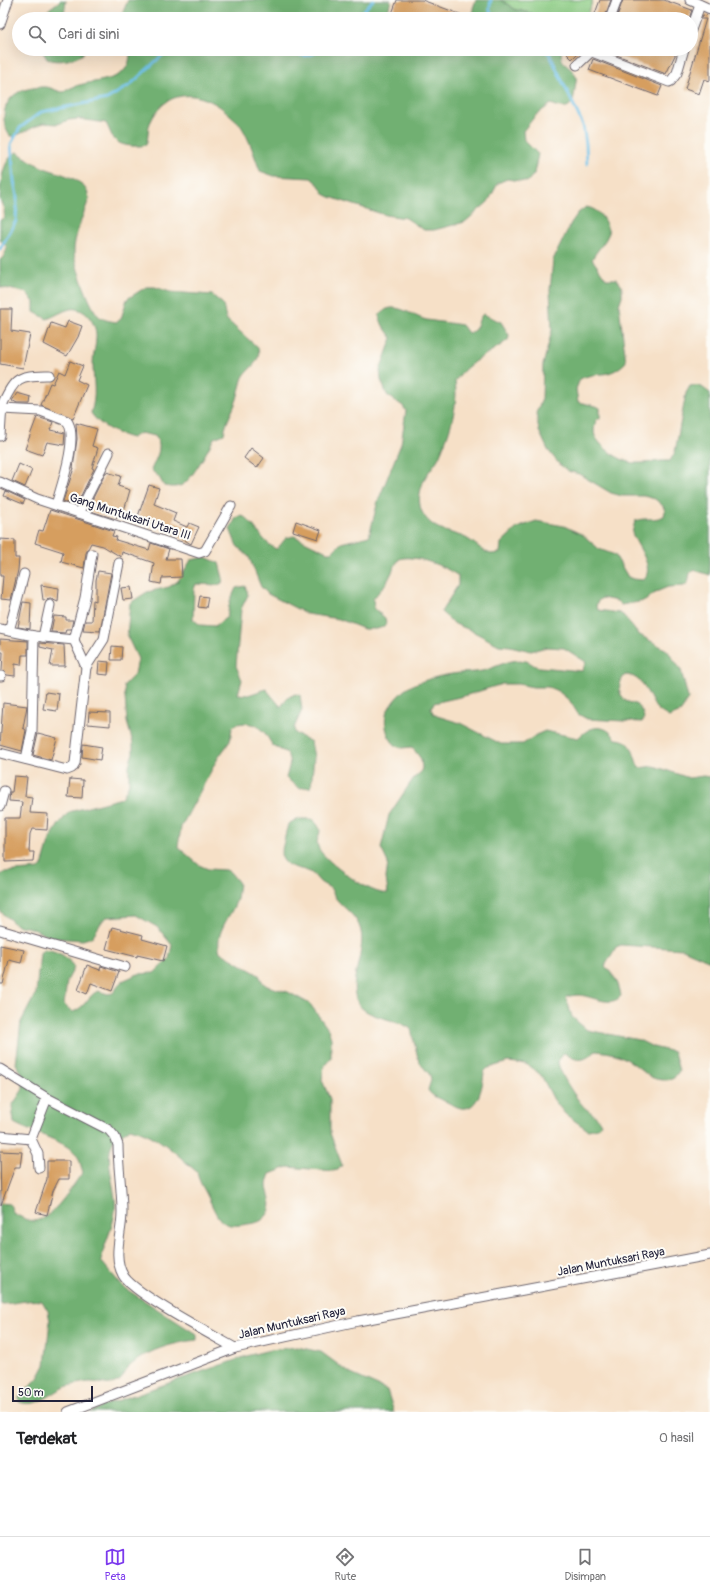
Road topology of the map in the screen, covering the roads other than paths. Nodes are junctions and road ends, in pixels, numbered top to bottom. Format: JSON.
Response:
{"nodes":[{"id":1,"x":8,"y":0,"type":"edge"},
{"id":2,"x":617,"y":0,"type":"edge"},
{"id":3,"x":690,"y":0,"type":"edge"},
{"id":4,"x":700,"y":5,"type":"junction"},
{"id":5,"x":710,"y":9,"type":"edge"},
{"id":6,"x":614,"y":12,"type":"edge"},
{"id":7,"x":697,"y":12,"type":"edge"},
{"id":8,"x":0,"y":24,"type":"edge"},
{"id":9,"x":587,"y":56,"type":"edge"},
{"id":10,"x":607,"y":56,"type":"edge"},
{"id":11,"x":682,"y":56,"type":"edge"},
{"id":12,"x":577,"y":65,"type":"dead end"},
{"id":13,"x":49,"y":374,"type":"dead end"},
{"id":14,"x":2,"y":404,"type":"edge"},
{"id":15,"x":0,"y":436,"type":"edge"},
{"id":16,"x":109,"y":453,"type":"dead end"},
{"id":17,"x":0,"y":482,"type":"edge"},
{"id":18,"x":56,"y":505,"type":"junction"},
{"id":19,"x":231,"y":506,"type":"dead end"},
{"id":20,"x":79,"y":513,"type":"junction"},
{"id":21,"x":92,"y":554,"type":"dead end"},
{"id":22,"x":119,"y":563,"type":"dead end"},
{"id":23,"x":24,"y":574,"type":"dead end"},
{"id":24,"x":50,"y":605,"type":"dead end"},
{"id":25,"x":5,"y":630,"type":"edge"},
{"id":26,"x":39,"y":636,"type":"junction"},
{"id":27,"x":74,"y":640,"type":"junction"},
{"id":28,"x":86,"y":667,"type":"junction"},
{"id":29,"x":0,"y":753,"type":"edge"},
{"id":30,"x":26,"y":759,"type":"junction"},
{"id":31,"x":4,"y":791,"type":"dead end"},
{"id":32,"x":0,"y":806,"type":"edge"},
{"id":33,"x":0,"y":930,"type":"edge"},
{"id":34,"x":125,"y":967,"type":"dead end"},
{"id":35,"x":0,"y":1069,"type":"edge"},
{"id":36,"x":48,"y":1098,"type":"junction"},
{"id":37,"x":0,"y":1136,"type":"edge"},
{"id":38,"x":30,"y":1139,"type":"junction"},
{"id":39,"x":40,"y":1168,"type":"dead end"},
{"id":40,"x":710,"y":1255,"type":"edge"},
{"id":41,"x":235,"y":1348,"type":"junction"},
{"id":42,"x":68,"y":1412,"type":"edge"}],
"edges":[{"from":1,"to":8,"type":"street"},
{"from":2,"to":6,"type":"street"},
{"from":3,"to":4,"type":"street"},
{"from":4,"to":5,"type":"street"},
{"from":4,"to":7,"type":"street"},
{"from":9,"to":12,"type":"street"},
{"from":10,"to":11,"type":"street"},
{"from":13,"to":14,"type":"street"},
{"from":14,"to":15,"type":"street"},
{"from":14,"to":18,"type":"street"},
{"from":16,"to":20,"type":"street"},
{"from":17,"to":18,"type":"street","name":"Gang Muntuksari Utara III"},
{"from":18,"to":20,"type":"street","name":"Gang Muntuksari Utara III"},
{"from":19,"to":20,"type":"street","name":"Gang Muntuksari Utara III"},
{"from":21,"to":27,"type":"street"},
{"from":22,"to":28,"type":"street"},
{"from":23,"to":25,"type":"street"},
{"from":24,"to":26,"type":"street"},
{"from":25,"to":26,"type":"street"},
{"from":26,"to":27,"type":"street"},
{"from":26,"to":30,"type":"street"},
{"from":27,"to":28,"type":"street"},
{"from":28,"to":30,"type":"street"},
{"from":29,"to":30,"type":"street"},
{"from":31,"to":32,"type":"street"},
{"from":33,"to":34,"type":"street"},
{"from":35,"to":36,"type":"street","name":"Jalan Muntuksari Raya"},
{"from":36,"to":38,"type":"street"},
{"from":36,"to":41,"type":"street","name":"Jalan Muntuksari Raya"},
{"from":37,"to":38,"type":"street"},
{"from":38,"to":39,"type":"street"},
{"from":40,"to":41,"type":"street","name":"Jalan Muntuksari Raya"},
{"from":41,"to":42,"type":"street"}]}
